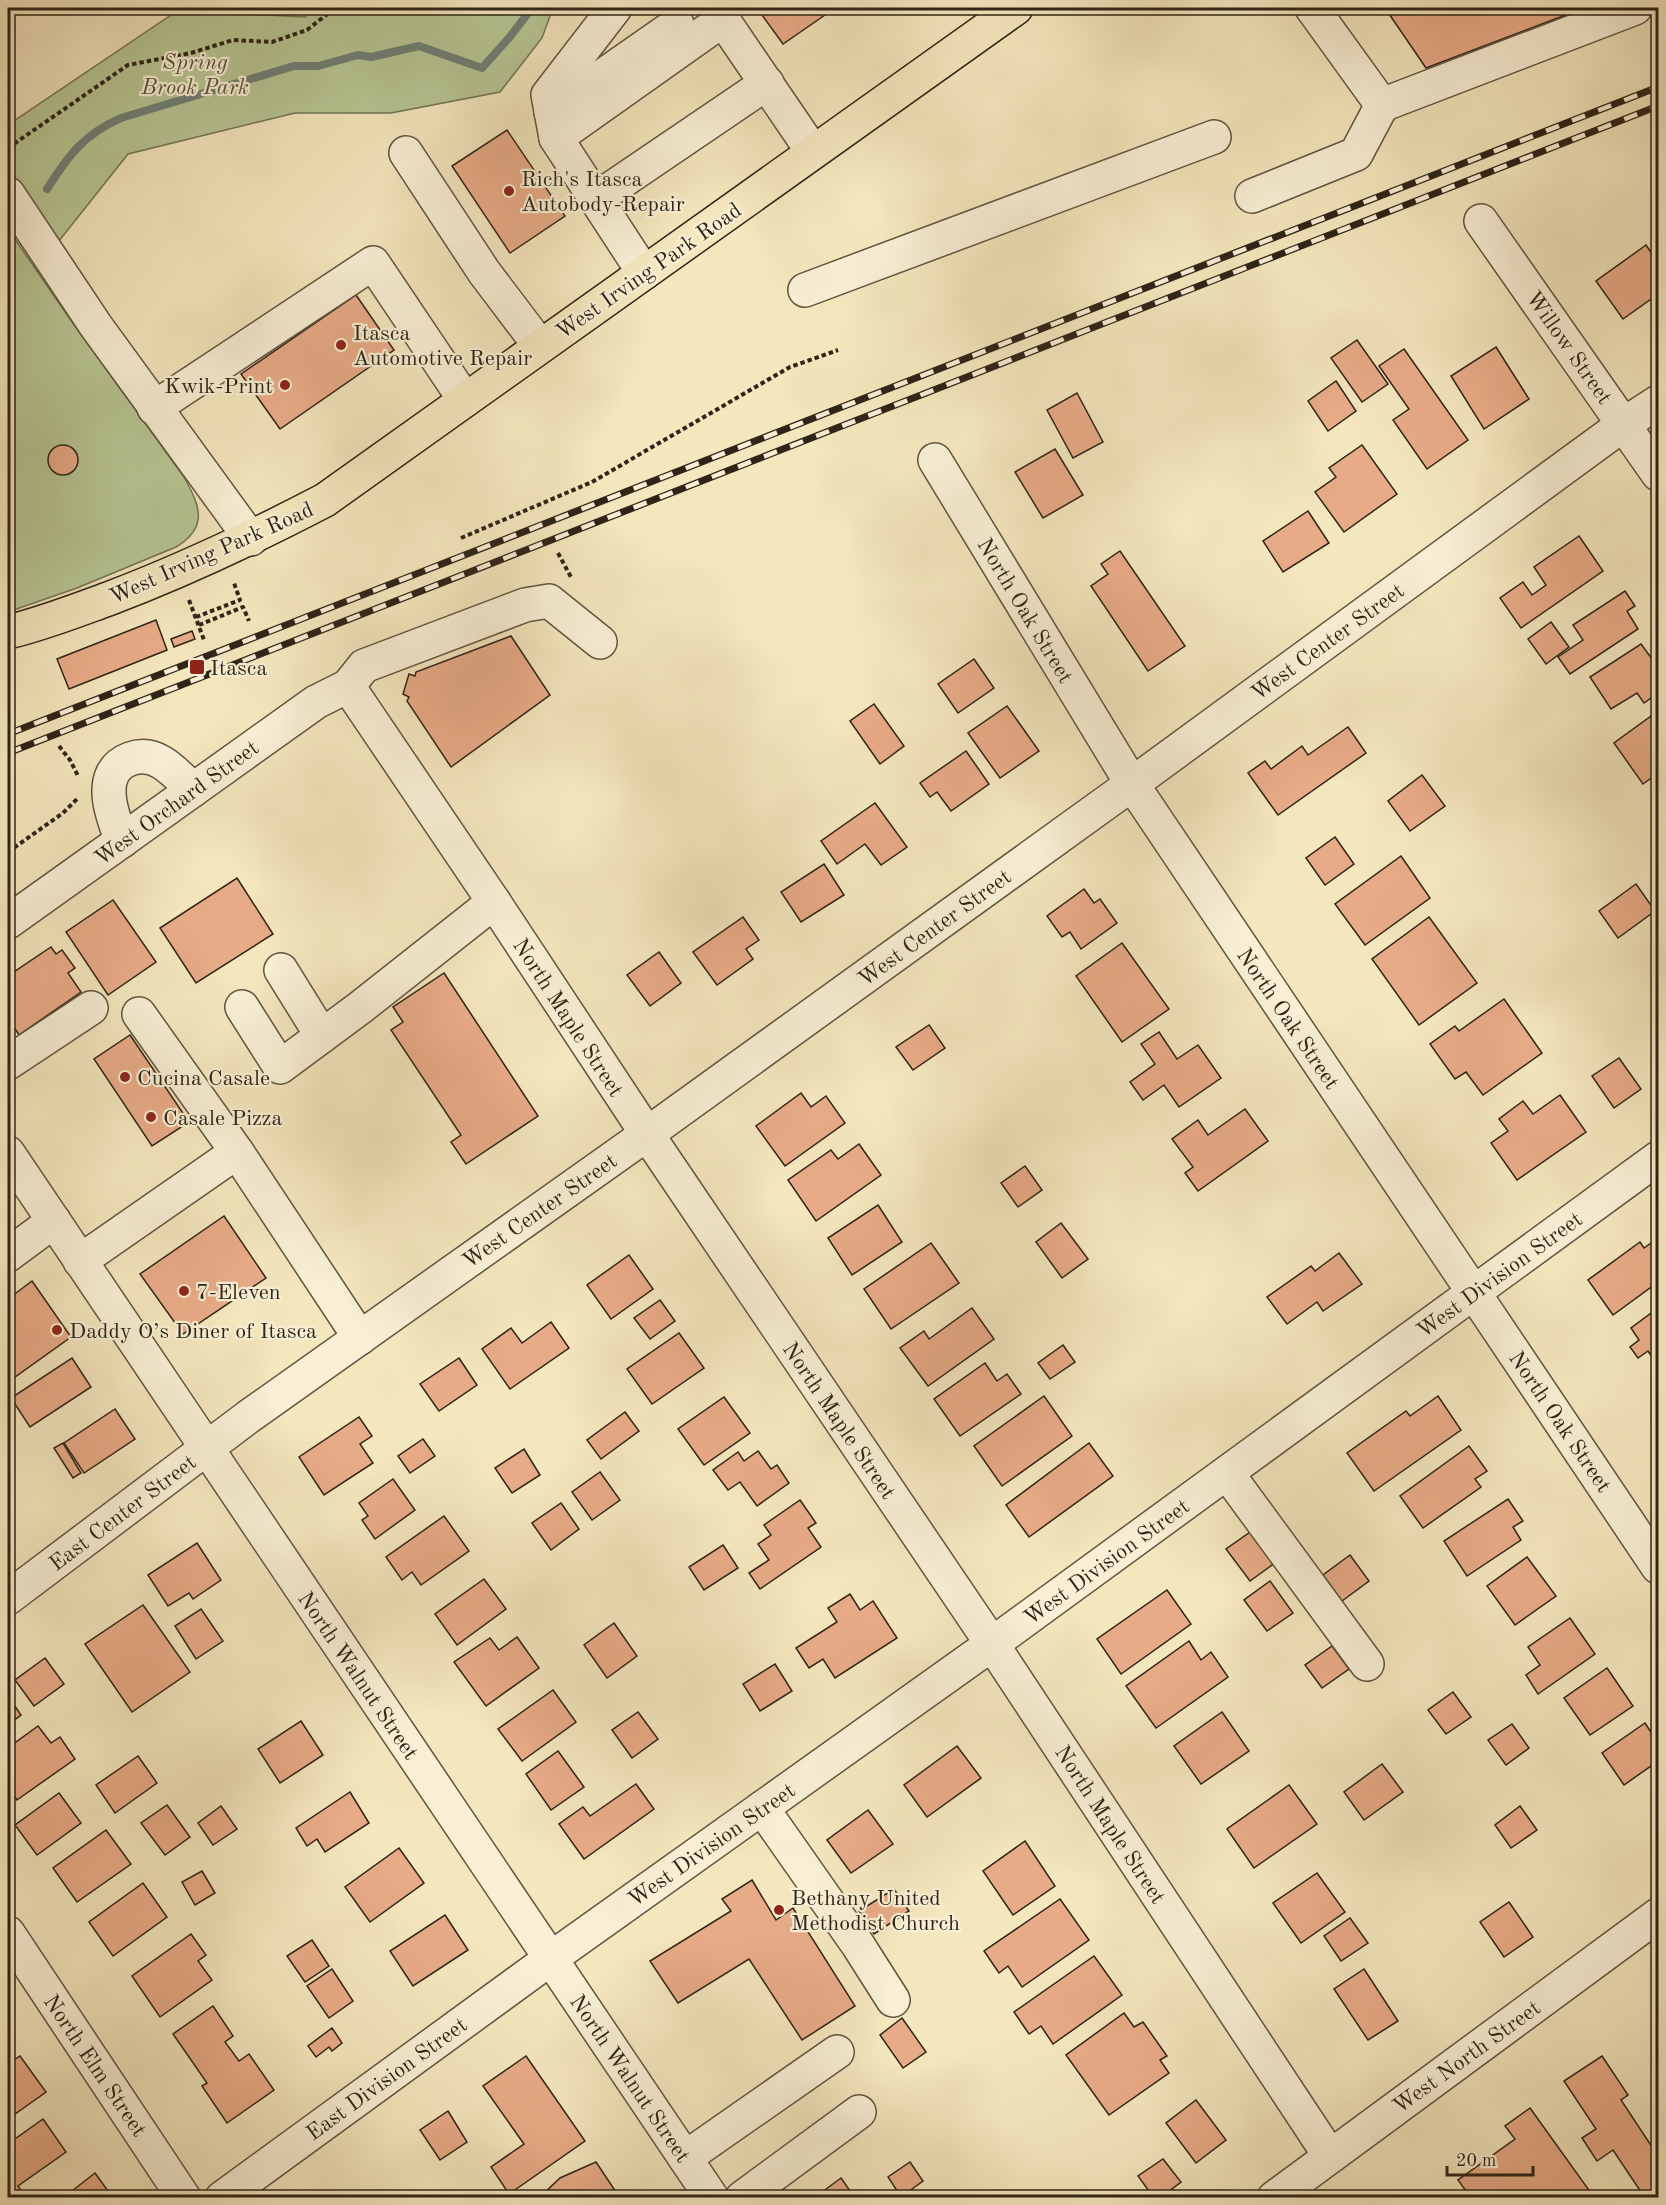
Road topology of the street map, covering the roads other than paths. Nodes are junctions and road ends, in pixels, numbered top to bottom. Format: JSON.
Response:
{"nodes":[{"id":1,"x":615,"y":8,"type":"edge"},
{"id":2,"x":675,"y":8,"type":"edge"},
{"id":3,"x":1312,"y":8,"type":"edge"},
{"id":4,"x":1635,"y":8,"type":"edge"},
{"id":5,"x":713,"y":11,"type":"edge"},
{"id":6,"x":998,"y":13,"type":"edge"},
{"id":7,"x":767,"y":83,"type":"junction"},
{"id":8,"x":1383,"y":105,"type":"junction"},
{"id":9,"x":558,"y":117,"type":"junction"},
{"id":10,"x":1214,"y":137,"type":"dead end"},
{"id":11,"x":813,"y":152,"type":"junction"},
{"id":12,"x":406,"y":153,"type":"dead end"},
{"id":13,"x":8,"y":194,"type":"edge"},
{"id":14,"x":1252,"y":196,"type":"dead end"},
{"id":15,"x":596,"y":199,"type":"junction"},
{"id":16,"x":1481,"y":221,"type":"dead end"},
{"id":17,"x":644,"y":273,"type":"junction"},
{"id":18,"x":806,"y":290,"type":"dead end"},
{"id":19,"x":540,"y":346,"type":"junction"},
{"id":20,"x":465,"y":400,"type":"junction"},
{"id":21,"x":1659,"y":402,"type":"edge"},
{"id":22,"x":154,"y":408,"type":"junction"},
{"id":23,"x":1624,"y":424,"type":"junction"},
{"id":24,"x":935,"y":460,"type":"dead end"},
{"id":25,"x":1659,"y":474,"type":"edge"},
{"id":26,"x":250,"y":539,"type":"junction"},
{"id":27,"x":8,"y":632,"type":"edge"},
{"id":28,"x":600,"y":642,"type":"dead end"},
{"id":29,"x":348,"y":686,"type":"junction"},
{"id":30,"x":1132,"y":784,"type":"junction"},
{"id":31,"x":193,"y":790,"type":"junction"},
{"id":32,"x":122,"y":841,"type":"junction"},
{"id":33,"x":494,"y":902,"type":"junction"},
{"id":34,"x":8,"y":922,"type":"edge"},
{"id":35,"x":281,"y":970,"type":"dead end"},
{"id":36,"x":242,"y":1007,"type":"dead end"},
{"id":37,"x":91,"y":1008,"type":"dead end"},
{"id":38,"x":139,"y":1014,"type":"dead end"},
{"id":39,"x":322,"y":1036,"type":"junction"},
{"id":40,"x":8,"y":1062,"type":"edge"},
{"id":41,"x":646,"y":1134,"type":"junction"},
{"id":42,"x":237,"y":1152,"type":"junction"},
{"id":43,"x":8,"y":1153,"type":"edge"},
{"id":44,"x":1659,"y":1158,"type":"edge"},
{"id":45,"x":54,"y":1221,"type":"junction"},
{"id":46,"x":8,"y":1255,"type":"edge"},
{"id":47,"x":80,"y":1261,"type":"junction"},
{"id":48,"x":1474,"y":1293,"type":"junction"},
{"id":49,"x":360,"y":1338,"type":"junction"},
{"id":50,"x":207,"y":1448,"type":"junction"},
{"id":51,"x":1227,"y":1473,"type":"junction"},
{"id":52,"x":1659,"y":1567,"type":"edge"},
{"id":53,"x":8,"y":1598,"type":"edge"},
{"id":54,"x":992,"y":1644,"type":"junction"},
{"id":55,"x":1367,"y":1664,"type":"dead end"},
{"id":56,"x":762,"y":1808,"type":"junction"},
{"id":57,"x":1659,"y":1915,"type":"edge"},
{"id":58,"x":8,"y":1933,"type":"edge"},
{"id":59,"x":550,"y":1959,"type":"junction"},
{"id":60,"x":893,"y":2000,"type":"dead end"},
{"id":61,"x":837,"y":2052,"type":"dead end"},
{"id":62,"x":859,"y":2112,"type":"dead end"},
{"id":63,"x":1330,"y":2156,"type":"junction"},
{"id":64,"x":685,"y":2158,"type":"junction"},
{"id":65,"x":184,"y":2198,"type":"edge"},
{"id":66,"x":222,"y":2198,"type":"edge"},
{"id":67,"x":712,"y":2198,"type":"edge"},
{"id":68,"x":742,"y":2198,"type":"edge"},
{"id":69,"x":1275,"y":2198,"type":"edge"}],
"edges":[{"from":1,"to":9,"type":"street"},
{"from":2,"to":9,"type":"street"},
{"from":3,"to":8,"type":"street"},
{"from":4,"to":8,"type":"street"},
{"from":5,"to":7,"type":"street"},
{"from":5,"to":9,"type":"street"},
{"from":6,"to":11,"type":"main road","name":"West Irving Park Road"},
{"from":7,"to":11,"type":"street"},
{"from":7,"to":15,"type":"street"},
{"from":8,"to":14,"type":"street"},
{"from":9,"to":15,"type":"street"},
{"from":10,"to":18,"type":"street"},
{"from":11,"to":17,"type":"main road","name":"West Irving Park Road"},
{"from":12,"to":19,"type":"street"},
{"from":13,"to":22,"type":"street"},
{"from":15,"to":17,"type":"street"},
{"from":16,"to":23,"type":"street","name":"Willow Street"},
{"from":17,"to":19,"type":"main road","name":"West Irving Park Road"},
{"from":19,"to":20,"type":"main road","name":"West Irving Park Road"},
{"from":20,"to":22,"type":"street"},
{"from":20,"to":26,"type":"main road","name":"West Irving Park Road"},
{"from":21,"to":23,"type":"street","name":"West Center Street"},
{"from":22,"to":26,"type":"street"},
{"from":23,"to":25,"type":"street","name":"Willow Street"},
{"from":23,"to":30,"type":"street","name":"West Center Street"},
{"from":24,"to":30,"type":"street","name":"North Oak Street"},
{"from":26,"to":27,"type":"main road","name":"West Irving Park Road"},
{"from":28,"to":29,"type":"street"},
{"from":29,"to":31,"type":"street","name":"West Orchard Street"},
{"from":29,"to":33,"type":"street","name":"North Maple Street"},
{"from":30,"to":41,"type":"street","name":"West Center Street"},
{"from":30,"to":48,"type":"street","name":"North Oak Street"},
{"from":31,"to":32,"type":"street","name":"West Orchard Street"},
{"from":31,"to":32,"type":"street"},
{"from":32,"to":34,"type":"street","name":"West Orchard Street"},
{"from":33,"to":39,"type":"street"},
{"from":33,"to":41,"type":"street","name":"North Maple Street"},
{"from":35,"to":39,"type":"street"},
{"from":36,"to":39,"type":"street"},
{"from":37,"to":40,"type":"street"},
{"from":38,"to":42,"type":"street"},
{"from":41,"to":49,"type":"street","name":"West Center Street"},
{"from":41,"to":54,"type":"street","name":"North Maple Street"},
{"from":42,"to":47,"type":"street"},
{"from":42,"to":49,"type":"street"},
{"from":43,"to":45,"type":"street","name":"North Walnut Street"},
{"from":44,"to":48,"type":"street","name":"West Division Street"},
{"from":45,"to":46,"type":"street"},
{"from":45,"to":47,"type":"street","name":"North Walnut Street"},
{"from":47,"to":50,"type":"street","name":"North Walnut Street"},
{"from":48,"to":51,"type":"street","name":"West Division Street"},
{"from":48,"to":52,"type":"street","name":"North Oak Street"},
{"from":49,"to":50,"type":"street","name":"West Center Street"},
{"from":50,"to":53,"type":"street","name":"East Center Street"},
{"from":50,"to":59,"type":"street","name":"North Walnut Street"},
{"from":51,"to":54,"type":"street","name":"West Division Street"},
{"from":51,"to":55,"type":"street"},
{"from":54,"to":56,"type":"street","name":"West Division Street"},
{"from":54,"to":63,"type":"street","name":"North Maple Street"},
{"from":56,"to":59,"type":"street","name":"West Division Street"},
{"from":56,"to":60,"type":"street"},
{"from":57,"to":63,"type":"street","name":"West North Street"},
{"from":58,"to":65,"type":"street","name":"North Elm Street"},
{"from":59,"to":64,"type":"street","name":"North Walnut Street"},
{"from":59,"to":66,"type":"street","name":"East Division Street"},
{"from":61,"to":64,"type":"street"},
{"from":62,"to":68,"type":"street"},
{"from":63,"to":69,"type":"street","name":"West North Street"},
{"from":64,"to":67,"type":"street","name":"North Walnut Street"}]}
